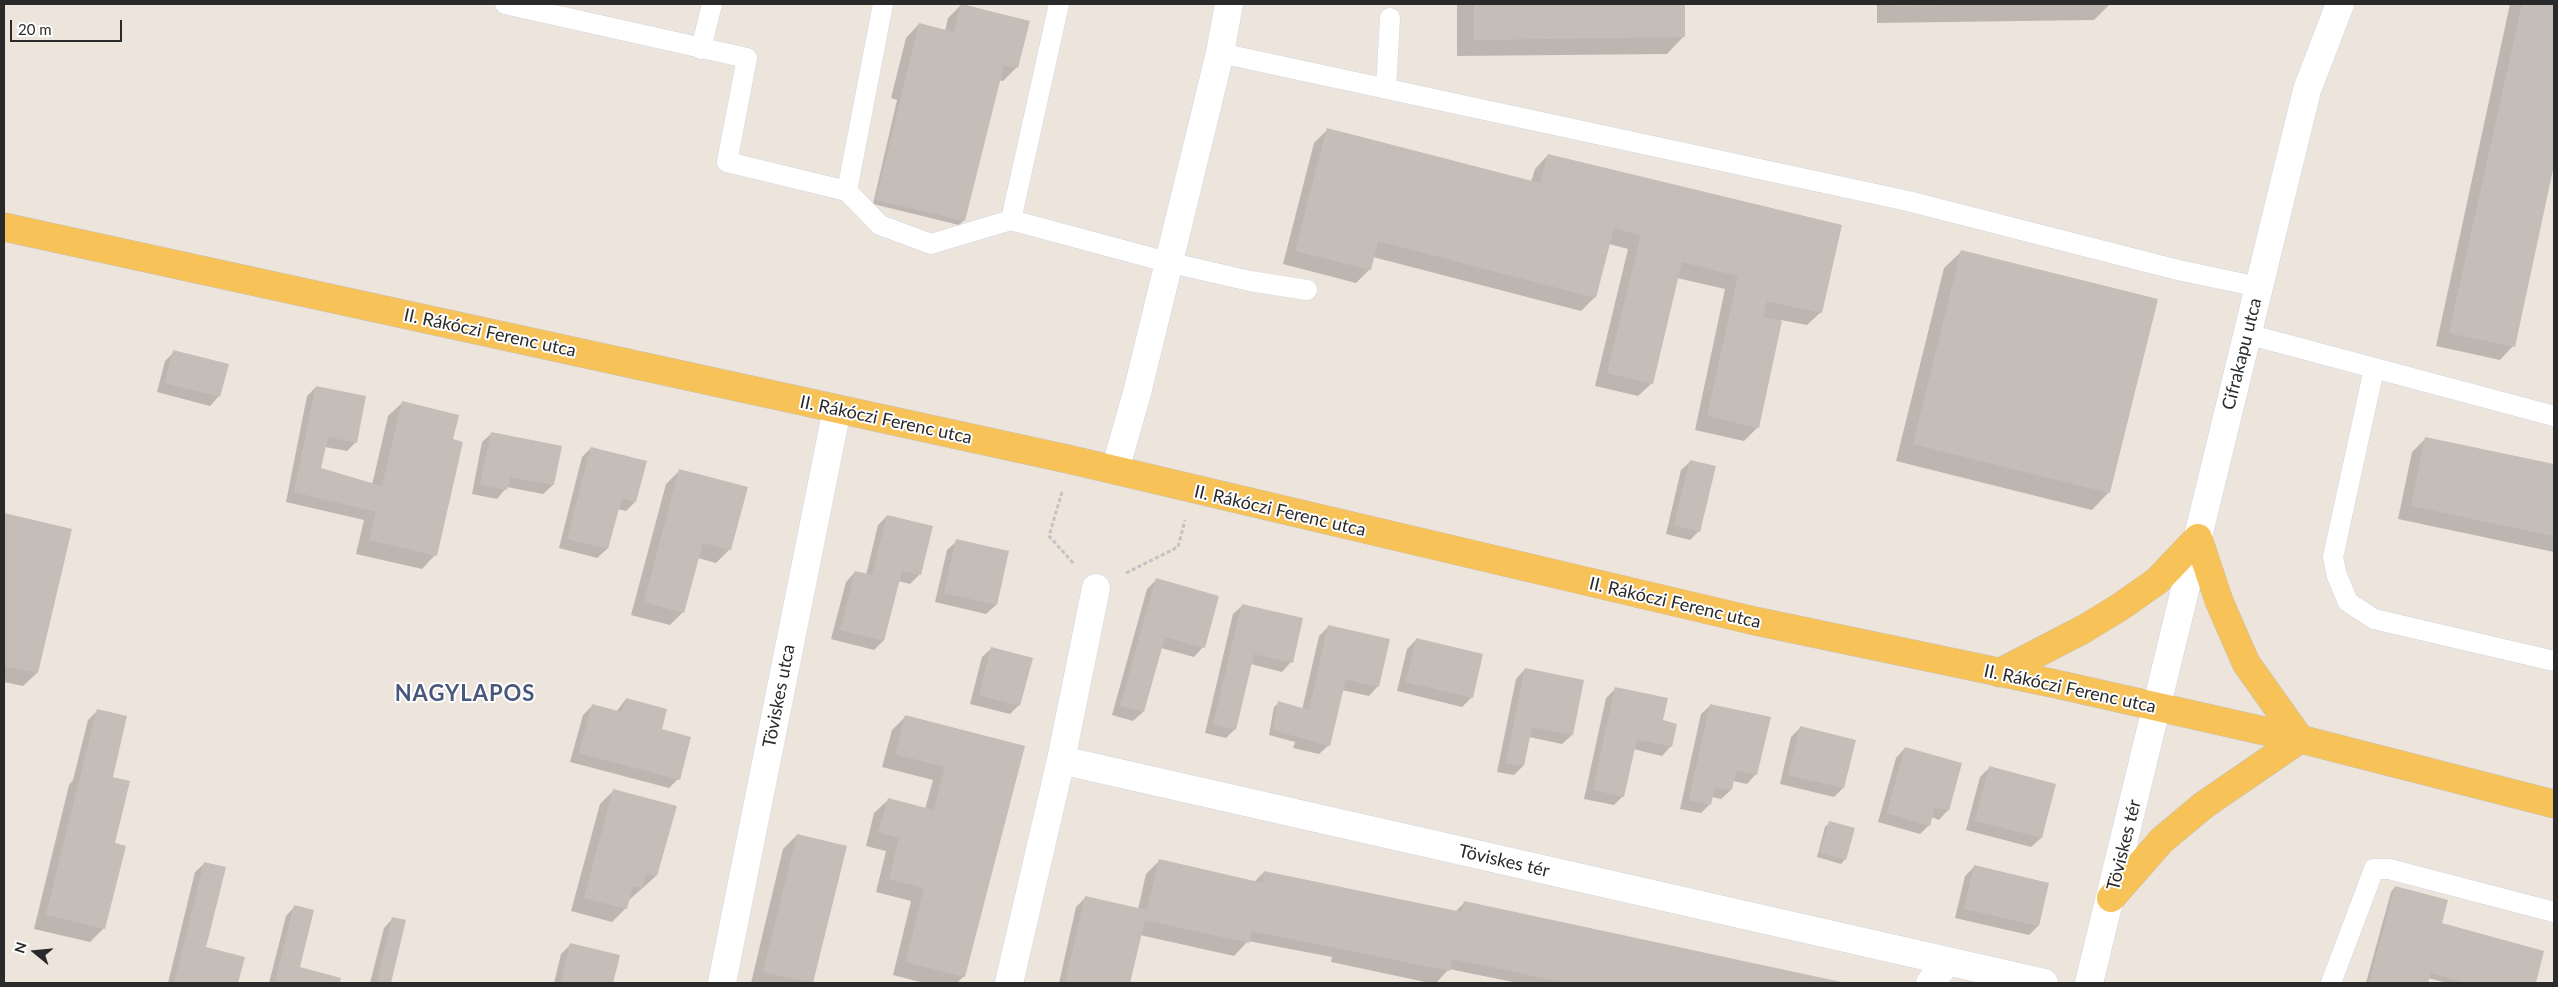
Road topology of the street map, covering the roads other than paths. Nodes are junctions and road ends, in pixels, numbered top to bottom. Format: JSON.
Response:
{"nodes":[{"id":1,"x":505,"y":4,"type":"edge"},
{"id":2,"x":712,"y":4,"type":"edge"},
{"id":3,"x":883,"y":4,"type":"edge"},
{"id":4,"x":1059,"y":4,"type":"edge"},
{"id":5,"x":1229,"y":4,"type":"edge"},
{"id":6,"x":2340,"y":4,"type":"edge"},
{"id":7,"x":1390,"y":18,"type":"dead end"},
{"id":8,"x":701,"y":49,"type":"junction"},
{"id":9,"x":1220,"y":54,"type":"junction"},
{"id":10,"x":1386,"y":89,"type":"junction"},
{"id":11,"x":846,"y":191,"type":"junction"},
{"id":12,"x":1011,"y":220,"type":"junction"},
{"id":13,"x":4,"y":227,"type":"edge"},
{"id":14,"x":1168,"y":262,"type":"junction"},
{"id":15,"x":2259,"y":287,"type":"junction"},
{"id":16,"x":1308,"y":290,"type":"dead end"},
{"id":17,"x":2247,"y":334,"type":"junction"},
{"id":18,"x":2374,"y":369,"type":"junction"},
{"id":19,"x":837,"y":409,"type":"junction"},
{"id":20,"x":2554,"y":416,"type":"edge"},
{"id":21,"x":1115,"y":470,"type":"junction"},
{"id":22,"x":2198,"y":538,"type":"junction"},
{"id":23,"x":1096,"y":588,"type":"road end"},
{"id":24,"x":2554,"y":661,"type":"edge"},
{"id":25,"x":1999,"y":673,"type":"junction"},
{"id":26,"x":2157,"y":708,"type":"junction"},
{"id":27,"x":2300,"y":740,"type":"junction"},
{"id":28,"x":1061,"y":760,"type":"junction"},
{"id":29,"x":2554,"y":804,"type":"edge"},
{"id":30,"x":2111,"y":898,"type":"junction"},
{"id":31,"x":2554,"y":912,"type":"edge"},
{"id":32,"x":1947,"y":962,"type":"junction"},
{"id":33,"x":722,"y":983,"type":"edge"},
{"id":34,"x":1009,"y":983,"type":"edge"},
{"id":35,"x":1930,"y":983,"type":"edge"},
{"id":36,"x":2044,"y":983,"type":"edge"},
{"id":37,"x":2090,"y":983,"type":"edge"},
{"id":38,"x":2331,"y":983,"type":"edge"}],
"edges":[{"from":1,"to":8,"type":"lane"},
{"from":2,"to":8,"type":"lane"},
{"from":3,"to":11,"type":"lane"},
{"from":4,"to":12,"type":"lane"},
{"from":5,"to":9,"type":"street"},
{"from":6,"to":15,"type":"street","name":"Cifrakapu utca"},
{"from":7,"to":10,"type":"lane"},
{"from":8,"to":11,"type":"lane"},
{"from":9,"to":10,"type":"lane"},
{"from":9,"to":14,"type":"street"},
{"from":10,"to":15,"type":"lane"},
{"from":11,"to":12,"type":"lane"},
{"from":12,"to":14,"type":"lane"},
{"from":13,"to":19,"type":"main road","name":"II. Rákóczi Ferenc utca"},
{"from":14,"to":16,"type":"lane"},
{"from":14,"to":21,"type":"street"},
{"from":15,"to":17,"type":"street","name":"Cifrakapu utca"},
{"from":17,"to":18,"type":"lane"},
{"from":17,"to":22,"type":"street","name":"Cifrakapu utca"},
{"from":18,"to":20,"type":"lane"},
{"from":18,"to":24,"type":"lane"},
{"from":19,"to":21,"type":"main road","name":"II. Rákóczi Ferenc utca"},
{"from":19,"to":33,"type":"street","name":"Töviskes utca"},
{"from":21,"to":25,"type":"main road","name":"II. Rákóczi Ferenc utca"},
{"from":22,"to":25,"type":"main road"},
{"from":22,"to":26,"type":"street","name":"Cifrakapu utca"},
{"from":22,"to":27,"type":"main road"},
{"from":23,"to":28,"type":"street"},
{"from":25,"to":26,"type":"main road","name":"II. Rákóczi Ferenc utca"},
{"from":26,"to":27,"type":"main road","name":"II. Rákóczi Ferenc utca"},
{"from":26,"to":30,"type":"street","name":"Töviskes tér"},
{"from":27,"to":29,"type":"main road","name":"II. Rákóczi Ferenc utca"},
{"from":27,"to":30,"type":"main road"},
{"from":28,"to":32,"type":"street","name":"Töviskes tér"},
{"from":28,"to":34,"type":"street"},
{"from":30,"to":37,"type":"street","name":"Töviskes tér"},
{"from":31,"to":38,"type":"lane"},
{"from":32,"to":35,"type":"street"},
{"from":32,"to":36,"type":"street","name":"Töviskes tér"}]}
